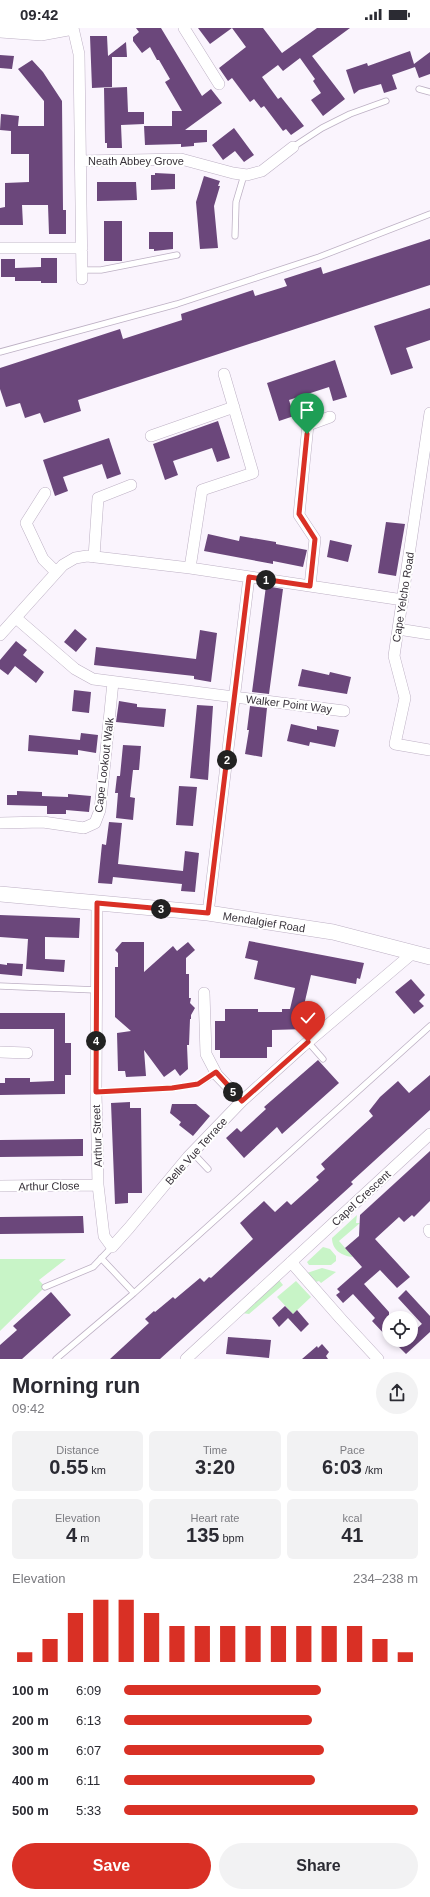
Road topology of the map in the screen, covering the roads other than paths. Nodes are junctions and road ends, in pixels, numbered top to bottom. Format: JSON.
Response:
{"nodes":[{"id":1,"x":69,"y":28,"type":"edge"},
{"id":2,"x":73,"y":28,"type":"edge"},
{"id":3,"x":184,"y":28,"type":"edge"},
{"id":4,"x":0,"y":30,"type":"edge"},
{"id":5,"x":219,"y":84,"type":"dead end"},
{"id":6,"x":419,"y":89,"type":"dead end"},
{"id":7,"x":430,"y":92,"type":"edge"},
{"id":8,"x":386,"y":102,"type":"dead end"},
{"id":9,"x":294,"y":147,"type":"joint"},
{"id":10,"x":81,"y":161,"type":"junction"},
{"id":11,"x":244,"y":175,"type":"junction"},
{"id":12,"x":430,"y":214,"type":"edge"},
{"id":13,"x":235,"y":236,"type":"dead end"},
{"id":14,"x":0,"y":248,"type":"edge"},
{"id":15,"x":82,"y":248,"type":"junction"},
{"id":16,"x":177,"y":255,"type":"dead end"},
{"id":17,"x":82,"y":274,"type":"joint"},
{"id":18,"x":0,"y":352,"type":"edge"},
{"id":19,"x":224,"y":374,"type":"dead end"},
{"id":20,"x":234,"y":407,"type":"junction"},
{"id":21,"x":430,"y":413,"type":"edge"},
{"id":22,"x":330,"y":417,"type":"dead end"},
{"id":23,"x":151,"y":436,"type":"dead end"},
{"id":24,"x":425,"y":483,"type":"edge"},
{"id":25,"x":131,"y":486,"type":"dead end"},
{"id":26,"x":45,"y":493,"type":"dead end"},
{"id":27,"x":94,"y":557,"type":"junction"},
{"id":28,"x":190,"y":568,"type":"junction"},
{"id":29,"x":55,"y":571,"type":"junction"},
{"id":30,"x":249,"y":577,"type":"junction"},
{"id":31,"x":310,"y":586,"type":"junction"},
{"id":32,"x":403,"y":600,"type":"junction"},
{"id":33,"x":16,"y":618,"type":"junction"},
{"id":34,"x":398,"y":629,"type":"junction"},
{"id":35,"x":430,"y":634,"type":"edge"},
{"id":36,"x":0,"y":635,"type":"edge"},
{"id":37,"x":113,"y":682,"type":"junction"},
{"id":38,"x":235,"y":697,"type":"junction"},
{"id":39,"x":344,"y":711,"type":"dead end"},
{"id":40,"x":430,"y":750,"type":"edge"},
{"id":41,"x":0,"y":823,"type":"edge"},
{"id":42,"x":0,"y":894,"type":"edge"},
{"id":43,"x":97,"y":903,"type":"junction"},
{"id":44,"x":208,"y":913,"type":"junction"},
{"id":45,"x":414,"y":952,"type":"junction"},
{"id":46,"x":430,"y":957,"type":"edge"},
{"id":47,"x":0,"y":986,"type":"edge"},
{"id":48,"x":96,"y":990,"type":"junction"},
{"id":49,"x":204,"y":993,"type":"dead end"},
{"id":50,"x":430,"y":1026,"type":"edge"},
{"id":51,"x":308,"y":1042,"type":"junction"},
{"id":52,"x":0,"y":1052,"type":"edge"},
{"id":53,"x":27,"y":1053,"type":"dead end"},
{"id":54,"x":323,"y":1059,"type":"dead end"},
{"id":55,"x":216,"y":1072,"type":"junction"},
{"id":56,"x":96,"y":1092,"type":"junction"},
{"id":57,"x":242,"y":1101,"type":"junction"},
{"id":58,"x":430,"y":1134,"type":"edge"},
{"id":59,"x":192,"y":1152,"type":"junction"},
{"id":60,"x":208,"y":1169,"type":"dead end"},
{"id":61,"x":98,"y":1185,"type":"junction"},
{"id":62,"x":0,"y":1186,"type":"edge"},
{"id":63,"x":112,"y":1247,"type":"junction"},
{"id":64,"x":101,"y":1258,"type":"junction"},
{"id":65,"x":291,"y":1262,"type":"junction"},
{"id":66,"x":45,"y":1286,"type":"dead end"},
{"id":67,"x":134,"y":1293,"type":"junction"},
{"id":68,"x":56,"y":1359,"type":"edge"},
{"id":69,"x":186,"y":1359,"type":"edge"},
{"id":70,"x":378,"y":1359,"type":"edge"}],
"edges":[{"from":1,"to":4,"type":"street"},
{"from":2,"to":10,"type":"street"},
{"from":3,"to":5,"type":"street"},
{"from":6,"to":7,"type":"lane"},
{"from":8,"to":9,"type":"lane","name":"Neath Abbey Grove"},
{"from":9,"to":11,"type":"street","name":"Neath Abbey Grove"},
{"from":10,"to":11,"type":"street","name":"Neath Abbey Grove"},
{"from":10,"to":15,"type":"street"},
{"from":11,"to":13,"type":"lane"},
{"from":12,"to":18,"type":"lane"},
{"from":14,"to":15,"type":"street"},
{"from":15,"to":17,"type":"street"},
{"from":16,"to":17,"type":"lane"},
{"from":19,"to":20,"type":"street"},
{"from":20,"to":23,"type":"street"},
{"from":20,"to":28,"type":"street"},
{"from":21,"to":24,"type":"street","name":"Cape Yelcho Road"},
{"from":22,"to":31,"type":"street"},
{"from":24,"to":32,"type":"street","name":"Cape Yelcho Road"},
{"from":25,"to":27,"type":"street"},
{"from":26,"to":29,"type":"street"},
{"from":27,"to":28,"type":"street"},
{"from":27,"to":29,"type":"street"},
{"from":28,"to":30,"type":"street"},
{"from":29,"to":33,"type":"street"},
{"from":30,"to":31,"type":"street"},
{"from":30,"to":38,"type":"street","name":"Walker Point Way"},
{"from":31,"to":32,"type":"street"},
{"from":32,"to":34,"type":"street","name":"Cape Yelcho Road"},
{"from":33,"to":36,"type":"street"},
{"from":33,"to":37,"type":"street"},
{"from":34,"to":35,"type":"street"},
{"from":34,"to":40,"type":"street","name":"Cape Yelcho Road"},
{"from":37,"to":38,"type":"street"},
{"from":37,"to":41,"type":"street","name":"Cape Lookout Walk"},
{"from":38,"to":39,"type":"street","name":"Walker Point Way"},
{"from":38,"to":44,"type":"street","name":"Walker Point Way"},
{"from":42,"to":43,"type":"street","name":"Mendalgief Road"},
{"from":43,"to":44,"type":"street","name":"Mendalgief Road"},
{"from":43,"to":48,"type":"street","name":"Arthur Street"},
{"from":44,"to":45,"type":"street","name":"Mendalgief Road"},
{"from":45,"to":46,"type":"street","name":"Mendalgief Road"},
{"from":45,"to":51,"type":"street","name":"Belle Vue Terrace"},
{"from":47,"to":48,"type":"lane"},
{"from":48,"to":56,"type":"street","name":"Arthur Street"},
{"from":49,"to":55,"type":"street"},
{"from":50,"to":67,"type":"lane"},
{"from":51,"to":54,"type":"lane"},
{"from":51,"to":57,"type":"street","name":"Belle Vue Terrace"},
{"from":52,"to":53,"type":"street"},
{"from":55,"to":56,"type":"lane"},
{"from":55,"to":57,"type":"street"},
{"from":56,"to":61,"type":"street","name":"Arthur Street"},
{"from":57,"to":59,"type":"street","name":"Belle Vue Terrace"},
{"from":58,"to":65,"type":"street","name":"Capel Crescent"},
{"from":59,"to":60,"type":"lane"},
{"from":59,"to":63,"type":"street","name":"Belle Vue Terrace"},
{"from":61,"to":62,"type":"street","name":"Arthur Close"},
{"from":61,"to":63,"type":"street","name":"Arthur Street"},
{"from":63,"to":64,"type":"lane"},
{"from":64,"to":66,"type":"lane"},
{"from":64,"to":67,"type":"lane"},
{"from":65,"to":69,"type":"street","name":"Capel Crescent"},
{"from":65,"to":70,"type":"street"},
{"from":67,"to":68,"type":"lane"}]}
